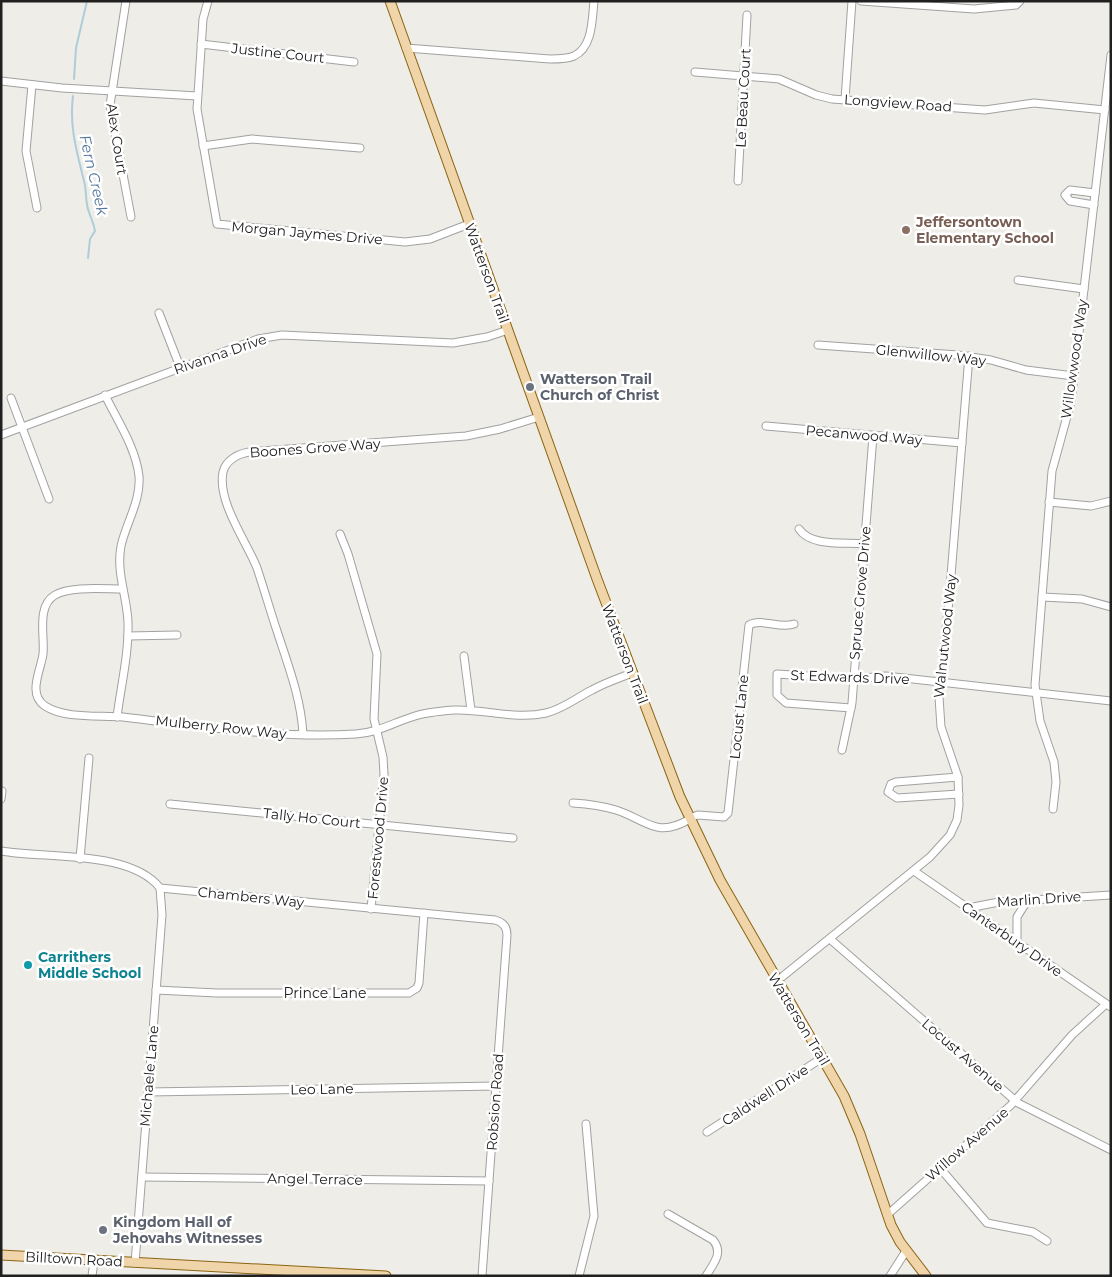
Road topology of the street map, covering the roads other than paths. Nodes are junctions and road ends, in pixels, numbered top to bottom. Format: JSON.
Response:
{"nodes":[{"id":1,"x":126,"y":1,"type":"edge"},
{"id":2,"x":208,"y":1,"type":"edge"},
{"id":3,"x":390,"y":1,"type":"edge"},
{"id":4,"x":594,"y":1,"type":"edge"},
{"id":5,"x":852,"y":1,"type":"edge"},
{"id":6,"x":861,"y":1,"type":"edge"},
{"id":7,"x":1020,"y":1,"type":"edge"},
{"id":8,"x":747,"y":15,"type":"dead end"},
{"id":9,"x":201,"y":44,"type":"junction"},
{"id":10,"x":406,"y":48,"type":"junction"},
{"id":11,"x":1111,"y":56,"type":"edge"},
{"id":12,"x":354,"y":62,"type":"dead end"},
{"id":13,"x":695,"y":72,"type":"dead end"},
{"id":14,"x":743,"y":76,"type":"junction"},
{"id":15,"x":1,"y":81,"type":"edge"},
{"id":16,"x":32,"y":85,"type":"junction"},
{"id":17,"x":111,"y":92,"type":"junction"},
{"id":18,"x":196,"y":96,"type":"junction"},
{"id":19,"x":845,"y":99,"type":"junction"},
{"id":20,"x":1105,"y":110,"type":"junction"},
{"id":21,"x":202,"y":146,"type":"junction"},
{"id":22,"x":360,"y":148,"type":"dead end"},
{"id":23,"x":738,"y":181,"type":"dead end"},
{"id":24,"x":1095,"y":193,"type":"junction"},
{"id":25,"x":1094,"y":205,"type":"junction"},
{"id":26,"x":37,"y":208,"type":"dead end"},
{"id":27,"x":131,"y":217,"type":"dead end"},
{"id":28,"x":469,"y":224,"type":"junction"},
{"id":29,"x":1018,"y":280,"type":"dead end"},
{"id":30,"x":1084,"y":289,"type":"junction"},
{"id":31,"x":159,"y":313,"type":"dead end"},
{"id":32,"x":508,"y":330,"type":"junction"},
{"id":33,"x":818,"y":345,"type":"dead end"},
{"id":34,"x":969,"y":356,"type":"junction"},
{"id":35,"x":180,"y":367,"type":"junction"},
{"id":36,"x":1074,"y":376,"type":"junction"},
{"id":37,"x":105,"y":395,"type":"junction"},
{"id":38,"x":11,"y":398,"type":"dead end"},
{"id":39,"x":539,"y":417,"type":"junction"},
{"id":40,"x":766,"y":426,"type":"dead end"},
{"id":41,"x":21,"y":427,"type":"junction"},
{"id":42,"x":1,"y":435,"type":"edge"},
{"id":43,"x":873,"y":436,"type":"junction"},
{"id":44,"x":962,"y":443,"type":"junction"},
{"id":45,"x":49,"y":498,"type":"dead end"},
{"id":46,"x":1111,"y":501,"type":"edge"},
{"id":47,"x":1050,"y":502,"type":"junction"},
{"id":48,"x":799,"y":529,"type":"dead end"},
{"id":49,"x":340,"y":534,"type":"dead end"},
{"id":50,"x":864,"y":544,"type":"junction"},
{"id":51,"x":122,"y":589,"type":"junction"},
{"id":52,"x":1042,"y":597,"type":"junction"},
{"id":53,"x":1111,"y":606,"type":"edge"},
{"id":54,"x":794,"y":624,"type":"dead end"},
{"id":55,"x":177,"y":635,"type":"dead end"},
{"id":56,"x":128,"y":636,"type":"junction"},
{"id":57,"x":464,"y":656,"type":"dead end"},
{"id":58,"x":632,"y":673,"type":"junction"},
{"id":59,"x":854,"y":679,"type":"junction"},
{"id":60,"x":940,"y":684,"type":"junction"},
{"id":61,"x":1036,"y":693,"type":"junction"},
{"id":62,"x":1111,"y":701,"type":"edge"},
{"id":63,"x":851,"y":708,"type":"junction"},
{"id":64,"x":471,"y":710,"type":"junction"},
{"id":65,"x":117,"y":717,"type":"junction"},
{"id":66,"x":376,"y":731,"type":"junction"},
{"id":67,"x":303,"y":734,"type":"junction"},
{"id":68,"x":842,"y":750,"type":"dead end"},
{"id":69,"x":89,"y":758,"type":"dead end"},
{"id":70,"x":958,"y":777,"type":"junction"},
{"id":71,"x":2,"y":791,"type":"edge"},
{"id":72,"x":959,"y":794,"type":"junction"},
{"id":73,"x":1,"y":799,"type":"edge"},
{"id":74,"x":573,"y":803,"type":"dead end"},
{"id":75,"x":170,"y":804,"type":"dead end"},
{"id":76,"x":1053,"y":809,"type":"dead end"},
{"id":77,"x":689,"y":819,"type":"junction"},
{"id":78,"x":380,"y":824,"type":"junction"},
{"id":79,"x":512,"y":838,"type":"dead end"},
{"id":80,"x":1,"y":852,"type":"edge"},
{"id":81,"x":80,"y":859,"type":"junction"},
{"id":82,"x":914,"y":871,"type":"junction"},
{"id":83,"x":160,"y":888,"type":"junction"},
{"id":84,"x":1111,"y":895,"type":"edge"},
{"id":85,"x":1027,"y":901,"type":"junction"},
{"id":86,"x":968,"y":908,"type":"junction"},
{"id":87,"x":372,"y":909,"type":"junction"},
{"id":88,"x":424,"y":913,"type":"junction"},
{"id":89,"x":506,"y":928,"type":"joint"},
{"id":90,"x":830,"y":939,"type":"junction"},
{"id":91,"x":1016,"y":942,"type":"junction"},
{"id":92,"x":777,"y":981,"type":"junction"},
{"id":93,"x":156,"y":990,"type":"junction"},
{"id":94,"x":1108,"y":1005,"type":"edge"},
{"id":95,"x":822,"y":1058,"type":"junction"},
{"id":96,"x":496,"y":1086,"type":"junction"},
{"id":97,"x":148,"y":1092,"type":"junction"},
{"id":98,"x":1015,"y":1101,"type":"junction"},
{"id":99,"x":586,"y":1124,"type":"dead end"},
{"id":100,"x":707,"y":1132,"type":"dead end"},
{"id":101,"x":1111,"y":1150,"type":"edge"},
{"id":102,"x":940,"y":1168,"type":"junction"},
{"id":103,"x":142,"y":1177,"type":"junction"},
{"id":104,"x":489,"y":1181,"type":"junction"},
{"id":105,"x":668,"y":1214,"type":"dead end"},
{"id":106,"x":887,"y":1214,"type":"junction"},
{"id":107,"x":1047,"y":1241,"type":"dead end"},
{"id":108,"x":906,"y":1251,"type":"junction"},
{"id":109,"x":1,"y":1255,"type":"edge"},
{"id":110,"x":94,"y":1260,"type":"junction"},
{"id":111,"x":135,"y":1263,"type":"junction"},
{"id":112,"x":263,"y":1273,"type":"edge"},
{"id":113,"x":92,"y":1276,"type":"edge"},
{"id":114,"x":386,"y":1276,"type":"edge"},
{"id":115,"x":482,"y":1276,"type":"edge"},
{"id":116,"x":579,"y":1276,"type":"edge"},
{"id":117,"x":706,"y":1276,"type":"edge"},
{"id":118,"x":890,"y":1276,"type":"edge"},
{"id":119,"x":926,"y":1276,"type":"edge"}],
"edges":[{"from":1,"to":17,"type":"street","name":"Alex Court"},
{"from":2,"to":9,"type":"street","name":"Morgan Jaymes Drive"},
{"from":3,"to":10,"type":"main road","name":"Watterson Trail"},
{"from":4,"to":10,"type":"street"},
{"from":5,"to":19,"type":"street"},
{"from":6,"to":7,"type":"street"},
{"from":8,"to":14,"type":"street","name":"Le Beau Court"},
{"from":9,"to":12,"type":"street","name":"Justine Court"},
{"from":9,"to":18,"type":"street","name":"Morgan Jaymes Drive"},
{"from":10,"to":28,"type":"main road","name":"Watterson Trail"},
{"from":11,"to":20,"type":"street","name":"Willowwood Way"},
{"from":13,"to":14,"type":"street","name":"Longview Road"},
{"from":14,"to":19,"type":"street","name":"Longview Road"},
{"from":14,"to":23,"type":"street","name":"Le Beau Court"},
{"from":15,"to":16,"type":"street"},
{"from":16,"to":17,"type":"street"},
{"from":16,"to":26,"type":"street"},
{"from":17,"to":18,"type":"street"},
{"from":17,"to":27,"type":"street","name":"Alex Court"},
{"from":18,"to":21,"type":"street","name":"Morgan Jaymes Drive"},
{"from":19,"to":20,"type":"street","name":"Longview Road"},
{"from":20,"to":24,"type":"street","name":"Willowwood Way"},
{"from":21,"to":22,"type":"street"},
{"from":21,"to":28,"type":"street","name":"Morgan Jaymes Drive"},
{"from":24,"to":25,"type":"street","name":"Willowwood Way"},
{"from":24,"to":25,"type":"street"},
{"from":25,"to":30,"type":"street","name":"Willowwood Way"},
{"from":28,"to":32,"type":"main road","name":"Watterson Trail"},
{"from":29,"to":30,"type":"street"},
{"from":30,"to":36,"type":"street","name":"Willowwood Way"},
{"from":31,"to":35,"type":"street"},
{"from":32,"to":35,"type":"street","name":"Rivanna Drive"},
{"from":32,"to":39,"type":"main road","name":"Watterson Trail"},
{"from":33,"to":34,"type":"street","name":"Glenwillow Way"},
{"from":34,"to":36,"type":"street","name":"Glenwillow Way"},
{"from":34,"to":44,"type":"street","name":"Walnutwood Way"},
{"from":35,"to":37,"type":"street","name":"Rivanna Drive"},
{"from":36,"to":47,"type":"street","name":"Willowwood Way"},
{"from":37,"to":41,"type":"street","name":"Rivanna Drive"},
{"from":37,"to":51,"type":"street"},
{"from":38,"to":41,"type":"street"},
{"from":39,"to":58,"type":"main road","name":"Watterson Trail"},
{"from":39,"to":67,"type":"street","name":"Boones Grove Way"},
{"from":40,"to":43,"type":"street","name":"Pecanwood Way"},
{"from":41,"to":42,"type":"street","name":"Rivanna Drive"},
{"from":41,"to":45,"type":"street"},
{"from":43,"to":44,"type":"street","name":"Pecanwood Way"},
{"from":43,"to":50,"type":"street","name":"Spruce Grove Drive"},
{"from":44,"to":60,"type":"street","name":"Walnutwood Way"},
{"from":46,"to":47,"type":"street"},
{"from":47,"to":52,"type":"street","name":"Willowwood Way"},
{"from":48,"to":50,"type":"street"},
{"from":49,"to":66,"type":"street","name":"Forestwood Drive"},
{"from":50,"to":59,"type":"street","name":"Spruce Grove Drive"},
{"from":51,"to":56,"type":"street"},
{"from":51,"to":65,"type":"street","name":"Mulberry Row Way"},
{"from":52,"to":53,"type":"street"},
{"from":52,"to":61,"type":"street","name":"Willowwood Way"},
{"from":54,"to":77,"type":"street","name":"Locust Lane"},
{"from":55,"to":56,"type":"street"},
{"from":56,"to":65,"type":"street"},
{"from":57,"to":64,"type":"street"},
{"from":58,"to":64,"type":"street","name":"Mulberry Row Way"},
{"from":58,"to":77,"type":"main road","name":"Watterson Trail"},
{"from":59,"to":60,"type":"street","name":"St Edwards Drive"},
{"from":59,"to":63,"type":"street","name":"Spruce Grove Drive"},
{"from":59,"to":63,"type":"street","name":"St Edwards Drive"},
{"from":60,"to":61,"type":"street","name":"St Edwards Drive"},
{"from":60,"to":70,"type":"street","name":"Walnutwood Way"},
{"from":61,"to":62,"type":"street","name":"St Edwards Drive"},
{"from":61,"to":76,"type":"street","name":"Willowwood Way"},
{"from":63,"to":68,"type":"street","name":"Spruce Grove Drive"},
{"from":64,"to":66,"type":"street","name":"Mulberry Row Way"},
{"from":65,"to":67,"type":"street","name":"Mulberry Row Way"},
{"from":66,"to":67,"type":"street","name":"Mulberry Row Way"},
{"from":66,"to":78,"type":"street","name":"Forestwood Drive"},
{"from":69,"to":81,"type":"street"},
{"from":70,"to":72,"type":"street","name":"Walnutwood Way"},
{"from":70,"to":72,"type":"street"},
{"from":71,"to":73,"type":"street"},
{"from":72,"to":82,"type":"street","name":"Walnutwood Way"},
{"from":74,"to":77,"type":"street"},
{"from":75,"to":78,"type":"street","name":"Tally Ho Court"},
{"from":77,"to":92,"type":"main road","name":"Watterson Trail"},
{"from":78,"to":79,"type":"street","name":"Tally Ho Court"},
{"from":78,"to":87,"type":"street","name":"Forestwood Drive"},
{"from":80,"to":81,"type":"street"},
{"from":81,"to":83,"type":"street"},
{"from":82,"to":86,"type":"street","name":"Canterbury Drive"},
{"from":82,"to":90,"type":"street","name":"Walnutwood Way"},
{"from":83,"to":87,"type":"street","name":"Chambers Way"},
{"from":83,"to":93,"type":"street","name":"Michaele Lane"},
{"from":84,"to":85,"type":"street","name":"Marlin Drive"},
{"from":85,"to":86,"type":"street","name":"Marlin Drive"},
{"from":85,"to":91,"type":"street"},
{"from":86,"to":91,"type":"street","name":"Canterbury Drive"},
{"from":87,"to":88,"type":"street","name":"Chambers Way"},
{"from":88,"to":89,"type":"street","name":"Chambers Way"},
{"from":88,"to":93,"type":"street","name":"Prince Lane"},
{"from":89,"to":96,"type":"street","name":"Robsion Road"},
{"from":90,"to":92,"type":"street","name":"Walnutwood Way"},
{"from":90,"to":98,"type":"street","name":"Locust Avenue"},
{"from":91,"to":94,"type":"street","name":"Canterbury Drive"},
{"from":92,"to":95,"type":"main road","name":"Watterson Trail"},
{"from":93,"to":97,"type":"street","name":"Michaele Lane"},
{"from":94,"to":98,"type":"street","name":"Willow Avenue"},
{"from":95,"to":100,"type":"street","name":"Caldwell Drive"},
{"from":95,"to":106,"type":"main road","name":"Watterson Trail"},
{"from":96,"to":97,"type":"street","name":"Leo Lane"},
{"from":96,"to":104,"type":"street","name":"Robsion Road"},
{"from":97,"to":103,"type":"street","name":"Michaele Lane"},
{"from":98,"to":101,"type":"street","name":"Locust Avenue"},
{"from":98,"to":102,"type":"street","name":"Willow Avenue"},
{"from":99,"to":116,"type":"street"},
{"from":102,"to":106,"type":"street","name":"Willow Avenue"},
{"from":102,"to":107,"type":"street"},
{"from":103,"to":104,"type":"street","name":"Angel Terrace"},
{"from":103,"to":111,"type":"street","name":"Michaele Lane"},
{"from":104,"to":115,"type":"street","name":"Robsion Road"},
{"from":105,"to":117,"type":"street"},
{"from":106,"to":108,"type":"main road","name":"Watterson Trail"},
{"from":108,"to":118,"type":"street"},
{"from":108,"to":119,"type":"main road","name":"Watterson Trail"},
{"from":109,"to":110,"type":"main road","name":"Billtown Road"},
{"from":110,"to":111,"type":"main road","name":"Billtown Road"},
{"from":110,"to":113,"type":"street"},
{"from":111,"to":112,"type":"main road","name":"Billtown Road"},
{"from":112,"to":114,"type":"main road","name":"Billtown Road"}]}
